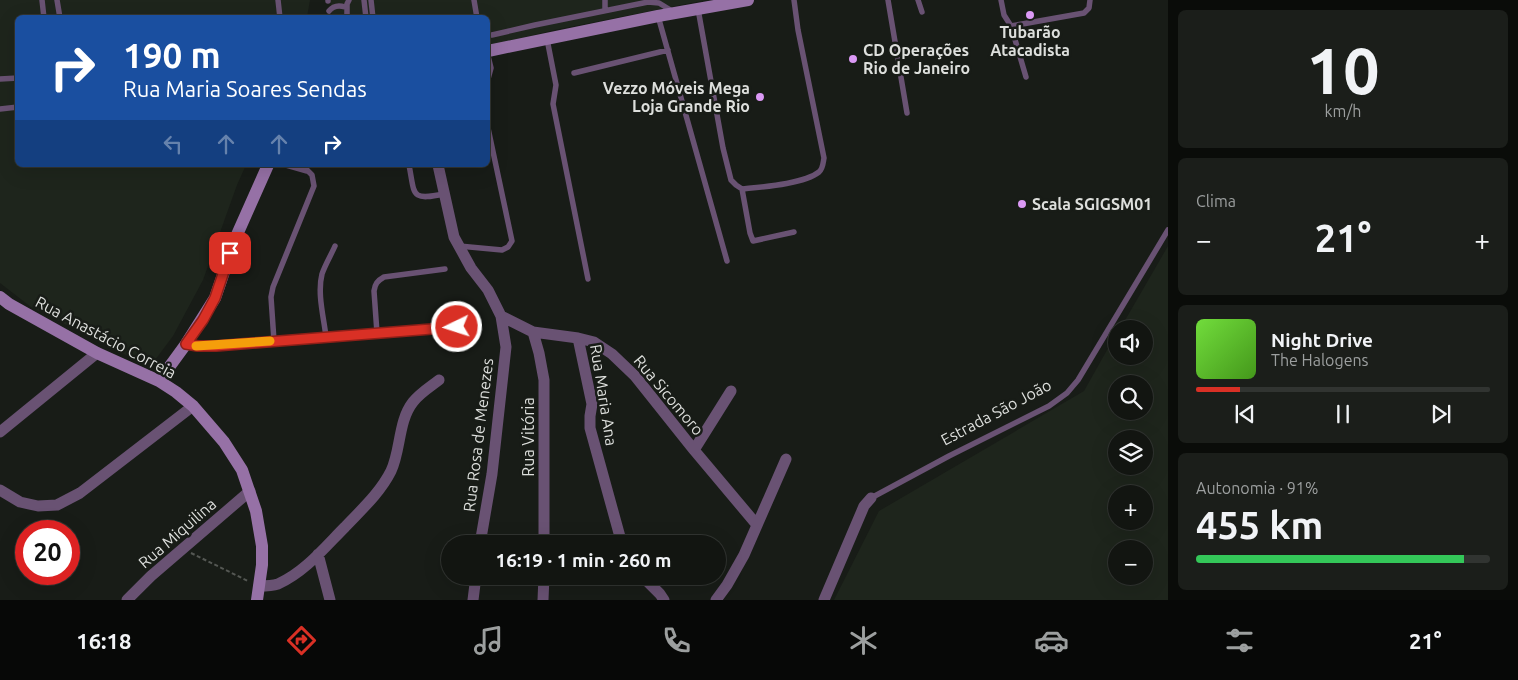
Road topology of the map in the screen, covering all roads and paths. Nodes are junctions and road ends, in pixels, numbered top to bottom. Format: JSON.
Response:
{"nodes":[{"id":1,"x":42,"y":0,"type":"edge"},
{"id":2,"x":57,"y":0,"type":"edge"},
{"id":3,"x":278,"y":0,"type":"edge"},
{"id":4,"x":342,"y":0,"type":"edge"},
{"id":5,"x":348,"y":0,"type":"edge"},
{"id":6,"x":364,"y":0,"type":"edge"},
{"id":7,"x":372,"y":0,"type":"edge"},
{"id":8,"x":474,"y":0,"type":"edge"},
{"id":9,"x":605,"y":0,"type":"edge"},
{"id":10,"x":748,"y":0,"type":"edge"},
{"id":11,"x":794,"y":0,"type":"edge"},
{"id":12,"x":888,"y":0,"type":"edge"},
{"id":13,"x":918,"y":0,"type":"edge"},
{"id":14,"x":1001,"y":0,"type":"edge"},
{"id":15,"x":1090,"y":0,"type":"edge"},
{"id":16,"x":346,"y":8,"type":"junction"},
{"id":17,"x":698,"y":9,"type":"junction"},
{"id":18,"x":606,"y":10,"type":"junction"},
{"id":19,"x":329,"y":11,"type":"dead end"},
{"id":20,"x":922,"y":12,"type":"dead end"},
{"id":21,"x":676,"y":13,"type":"junction"},
{"id":22,"x":44,"y":15,"type":"edge"},
{"id":23,"x":60,"y":15,"type":"edge"},
{"id":24,"x":280,"y":15,"type":"edge"},
{"id":25,"x":347,"y":15,"type":"edge"},
{"id":26,"x":366,"y":15,"type":"edge"},
{"id":27,"x":374,"y":15,"type":"edge"},
{"id":28,"x":476,"y":15,"type":"edge"},
{"id":29,"x":658,"y":16,"type":"junction"},
{"id":30,"x":1011,"y":26,"type":"junction"},
{"id":31,"x":490,"y":35,"type":"edge"},
{"id":32,"x":547,"y":38,"type":"junction"},
{"id":33,"x":668,"y":50,"type":"junction"},
{"id":34,"x":490,"y":51,"type":"edge"},
{"id":35,"x":574,"y":73,"type":"dead end"},
{"id":36,"x":1026,"y":77,"type":"dead end"},
{"id":37,"x":15,"y":78,"type":"edge"},
{"id":38,"x":0,"y":79,"type":"edge"},
{"id":39,"x":15,"y":107,"type":"edge"},
{"id":40,"x":0,"y":109,"type":"edge"},
{"id":41,"x":907,"y":113,"type":"dead end"},
{"id":42,"x":490,"y":137,"type":"edge"},
{"id":43,"x":267,"y":167,"type":"edge"},
{"id":44,"x":293,"y":167,"type":"edge"},
{"id":45,"x":304,"y":167,"type":"edge"},
{"id":46,"x":410,"y":167,"type":"edge"},
{"id":47,"x":438,"y":167,"type":"edge"},
{"id":48,"x":308,"y":171,"type":"junction"},
{"id":49,"x":742,"y":189,"type":"junction"},
{"id":50,"x":444,"y":194,"type":"junction"},
{"id":51,"x":1168,"y":230,"type":"edge"},
{"id":52,"x":794,"y":232,"type":"dead end"},
{"id":53,"x":335,"y":246,"type":"dead end"},
{"id":54,"x":459,"y":246,"type":"junction"},
{"id":55,"x":727,"y":261,"type":"dead end"},
{"id":56,"x":445,"y":269,"type":"dead end"},
{"id":57,"x":588,"y":279,"type":"dead end"},
{"id":58,"x":3,"y":302,"type":"edge"},
{"id":59,"x":502,"y":316,"type":"junction"},
{"id":60,"x":457,"y":327,"type":"dead end"},
{"id":61,"x":533,"y":332,"type":"junction"},
{"id":62,"x":377,"y":333,"type":"junction"},
{"id":63,"x":326,"y":337,"type":"junction"},
{"id":64,"x":578,"y":338,"type":"junction"},
{"id":65,"x":274,"y":341,"type":"junction"},
{"id":66,"x":186,"y":344,"type":"junction"},
{"id":67,"x":97,"y":353,"type":"junction"},
{"id":68,"x":439,"y":380,"type":"dead end"},
{"id":69,"x":159,"y":381,"type":"junction"},
{"id":70,"x":731,"y":391,"type":"dead end"},
{"id":71,"x":193,"y":406,"type":"junction"},
{"id":72,"x":0,"y":432,"type":"edge"},
{"id":73,"x":694,"y":450,"type":"junction"},
{"id":74,"x":786,"y":459,"type":"dead end"},
{"id":75,"x":0,"y":490,"type":"edge"},
{"id":76,"x":250,"y":491,"type":"junction"},
{"id":77,"x":871,"y":498,"type":"joint"},
{"id":78,"x":757,"y":525,"type":"junction"},
{"id":79,"x":482,"y":535,"type":"edge"},
{"id":80,"x":544,"y":535,"type":"edge"},
{"id":81,"x":620,"y":535,"type":"edge"},
{"id":82,"x":182,"y":549,"type":"junction"},
{"id":83,"x":318,"y":554,"type":"junction"},
{"id":84,"x":475,"y":585,"type":"edge"},
{"id":85,"x":544,"y":585,"type":"edge"},
{"id":86,"x":651,"y":585,"type":"edge"},
{"id":87,"x":259,"y":586,"type":"junction"},
{"id":88,"x":127,"y":600,"type":"edge"},
{"id":89,"x":257,"y":600,"type":"edge"},
{"id":90,"x":330,"y":600,"type":"edge"},
{"id":91,"x":473,"y":600,"type":"edge"},
{"id":92,"x":544,"y":600,"type":"edge"},
{"id":93,"x":664,"y":600,"type":"edge"},
{"id":94,"x":716,"y":600,"type":"edge"},
{"id":95,"x":824,"y":600,"type":"edge"}],
"edges":[{"from":1,"to":22,"type":"lane"},
{"from":2,"to":23,"type":"lane"},
{"from":3,"to":24,"type":"lane"},
{"from":4,"to":16,"type":"lane"},
{"from":5,"to":16,"type":"lane"},
{"from":6,"to":26,"type":"lane"},
{"from":7,"to":27,"type":"lane"},
{"from":8,"to":28,"type":"lane"},
{"from":9,"to":18,"type":"lane"},
{"from":10,"to":17,"type":"main road"},
{"from":11,"to":49,"type":"lane"},
{"from":12,"to":41,"type":"lane"},
{"from":13,"to":20,"type":"lane"},
{"from":14,"to":30,"type":"lane"},
{"from":15,"to":30,"type":"lane"},
{"from":16,"to":19,"type":"lane"},
{"from":16,"to":25,"type":"lane"},
{"from":17,"to":21,"type":"main road"},
{"from":17,"to":49,"type":"lane"},
{"from":18,"to":21,"type":"lane"},
{"from":18,"to":31,"type":"lane"},
{"from":21,"to":29,"type":"main road"},
{"from":29,"to":32,"type":"main road"},
{"from":29,"to":33,"type":"lane"},
{"from":30,"to":36,"type":"lane"},
{"from":32,"to":34,"type":"main road"},
{"from":32,"to":57,"type":"lane"},
{"from":33,"to":35,"type":"lane"},
{"from":33,"to":55,"type":"lane"},
{"from":37,"to":38,"type":"lane"},
{"from":39,"to":40,"type":"lane"},
{"from":42,"to":54,"type":"lane"},
{"from":43,"to":66,"type":"main road"},
{"from":44,"to":48,"type":"lane"},
{"from":45,"to":48,"type":"lane"},
{"from":46,"to":50,"type":"lane"},
{"from":47,"to":50,"type":"street","name":"Rua Rosa de Menezes"},
{"from":48,"to":65,"type":"lane"},
{"from":49,"to":52,"type":"lane"},
{"from":50,"to":54,"type":"street","name":"Rua Rosa de Menezes"},
{"from":51,"to":77,"type":"lane","name":"Estrada São João"},
{"from":53,"to":63,"type":"lane"},
{"from":54,"to":59,"type":"street","name":"Rua Rosa de Menezes"},
{"from":56,"to":62,"type":"lane"},
{"from":58,"to":67,"type":"main road","name":"Rua Anastácio Correia"},
{"from":59,"to":61,"type":"street","name":"Rua Sicomoro"},
{"from":59,"to":79,"type":"street","name":"Rua Rosa de Menezes"},
{"from":60,"to":62,"type":"lane"},
{"from":61,"to":64,"type":"street","name":"Rua Sicomoro"},
{"from":61,"to":80,"type":"street","name":"Rua Vitória"},
{"from":62,"to":63,"type":"lane"},
{"from":63,"to":65,"type":"lane"},
{"from":64,"to":73,"type":"street","name":"Rua Sicomoro"},
{"from":64,"to":81,"type":"street","name":"Rua Maria Ana"},
{"from":65,"to":66,"type":"lane"},
{"from":66,"to":69,"type":"main road"},
{"from":67,"to":69,"type":"main road","name":"Rua Anastácio Correia"},
{"from":67,"to":72,"type":"street"},
{"from":68,"to":83,"type":"street"},
{"from":69,"to":71,"type":"main road","name":"Rua Anastácio Correia"},
{"from":70,"to":73,"type":"street"},
{"from":71,"to":75,"type":"street"},
{"from":71,"to":76,"type":"main road","name":"Rua Anastácio Correia"},
{"from":73,"to":78,"type":"street","name":"Rua Sicomoro"},
{"from":74,"to":78,"type":"street"},
{"from":76,"to":82,"type":"street","name":"Rua Miquilina"},
{"from":76,"to":87,"type":"main road","name":"Rua Anastácio Correia"},
{"from":77,"to":95,"type":"street","name":"Estrada São João"},
{"from":78,"to":94,"type":"street"},
{"from":82,"to":87,"type":"path"},
{"from":82,"to":88,"type":"street","name":"Rua Miquilina"},
{"from":83,"to":87,"type":"street"},
{"from":83,"to":90,"type":"street"},
{"from":84,"to":91,"type":"street"},
{"from":85,"to":92,"type":"street"},
{"from":86,"to":93,"type":"street"},
{"from":87,"to":89,"type":"main road","name":"Rua Anastácio Correia"}]}
